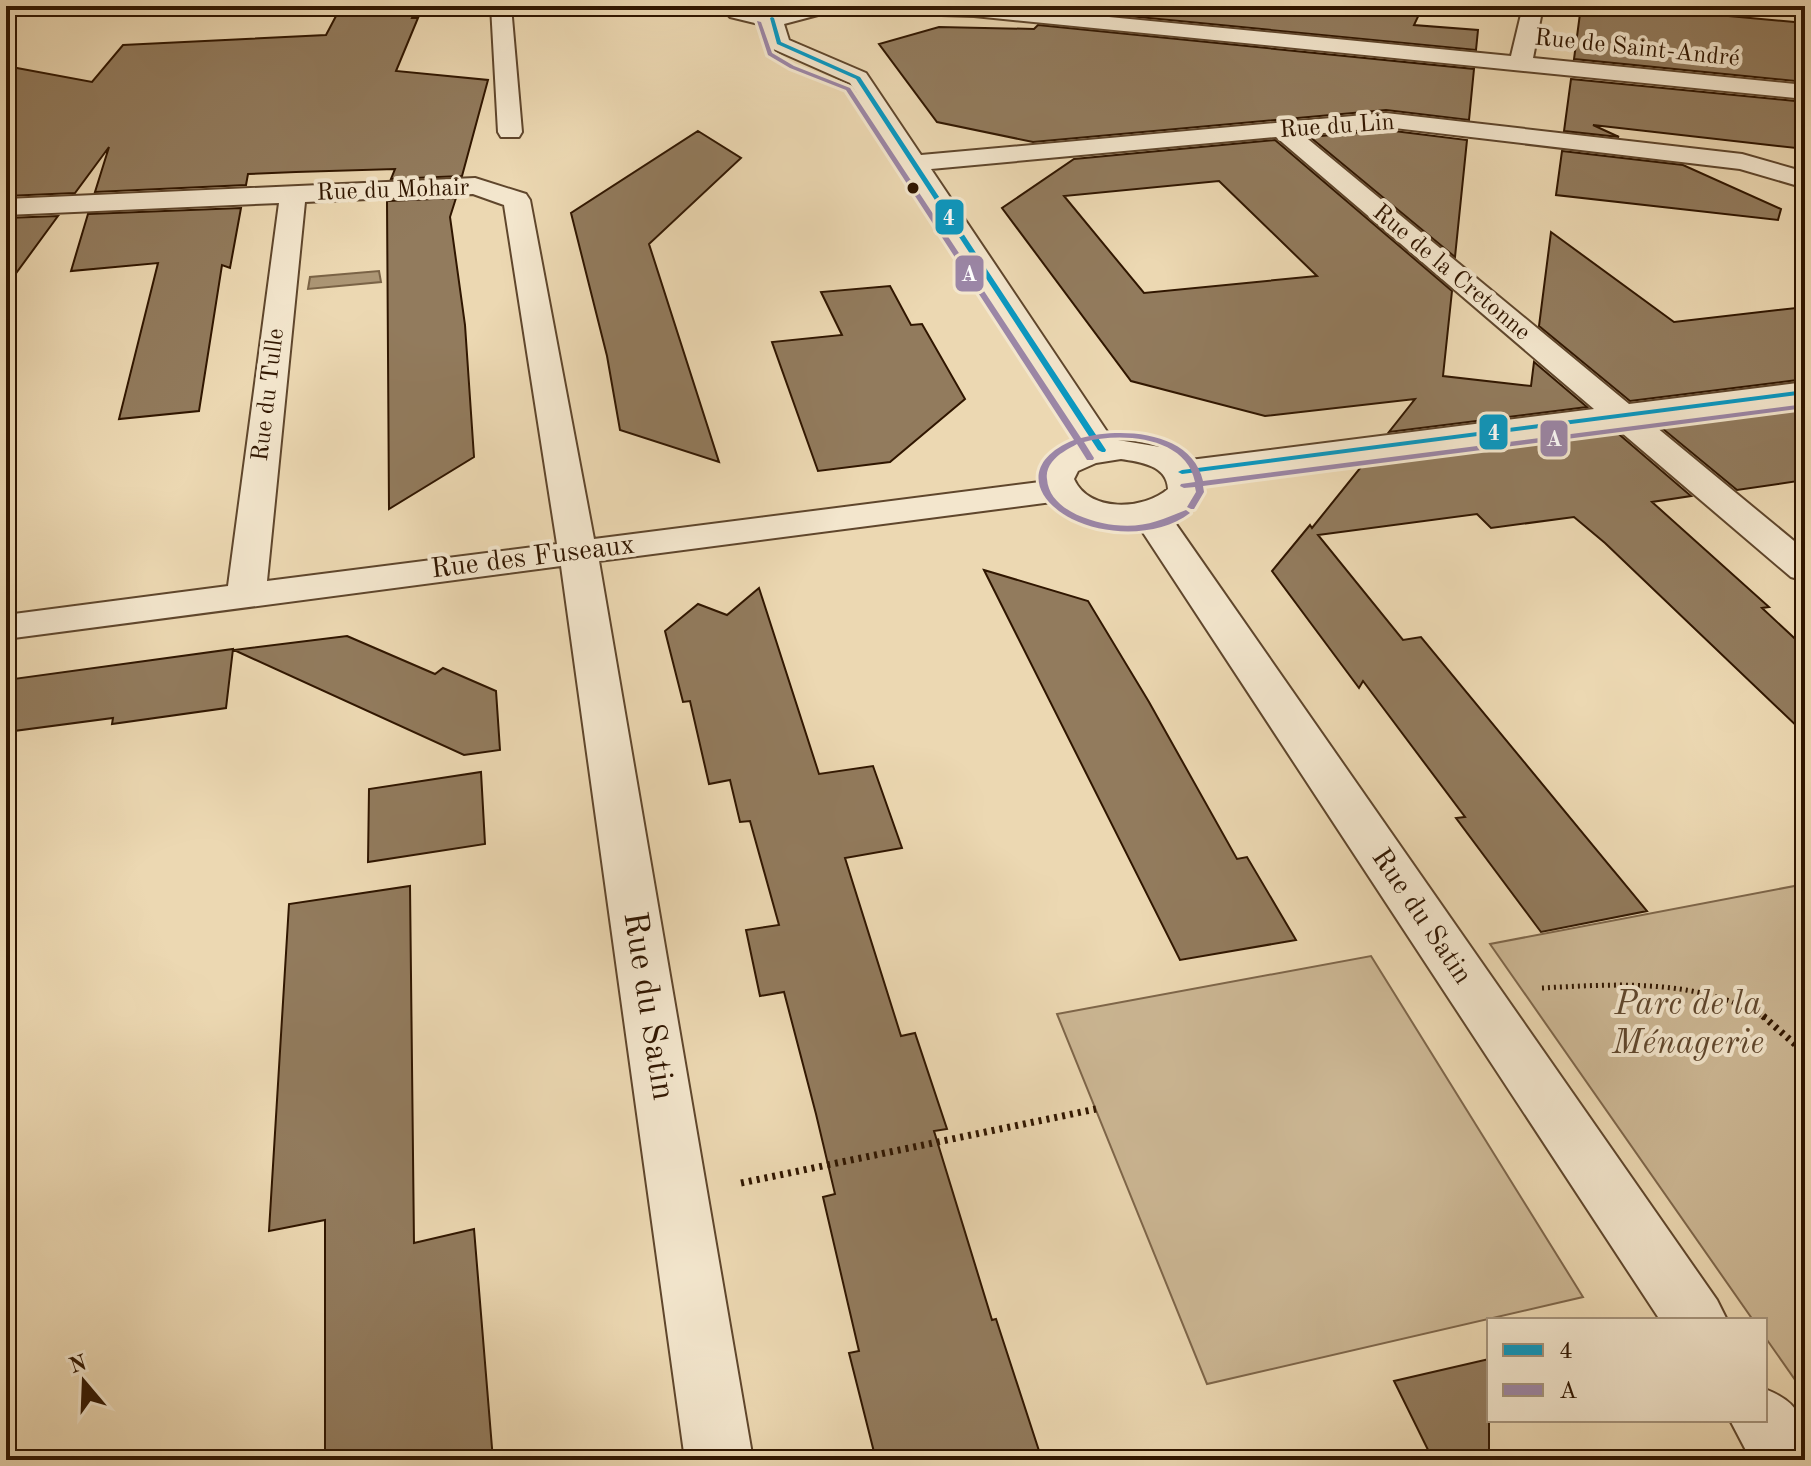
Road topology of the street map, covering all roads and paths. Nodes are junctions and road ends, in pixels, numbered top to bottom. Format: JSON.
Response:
{"nodes":[{"id":1,"x":60,"y":6,"type":"edge"},
{"id":2,"x":501,"y":6,"type":"edge"},
{"id":3,"x":730,"y":6,"type":"edge"},
{"id":4,"x":819,"y":6,"type":"edge"},
{"id":5,"x":843,"y":6,"type":"edge"},
{"id":6,"x":1533,"y":6,"type":"edge"},
{"id":7,"x":6,"y":16,"type":"edge"},
{"id":8,"x":772,"y":18,"type":"junction"},
{"id":9,"x":1521,"y":63,"type":"junction"},
{"id":10,"x":1805,"y":92,"type":"edge"},
{"id":11,"x":1282,"y":130,"type":"junction"},
{"id":12,"x":510,"y":132,"type":"dead end"},
{"id":13,"x":913,"y":163,"type":"junction"},
{"id":14,"x":1805,"y":180,"type":"edge"},
{"id":15,"x":297,"y":195,"type":"junction"},
{"id":16,"x":6,"y":207,"type":"edge"},
{"id":17,"x":1805,"y":392,"type":"edge"},
{"id":18,"x":1620,"y":416,"type":"junction"},
{"id":19,"x":1102,"y":450,"type":"junction"},
{"id":20,"x":1182,"y":472,"type":"junction"},
{"id":21,"x":1060,"y":490,"type":"junction"},
{"id":22,"x":1149,"y":513,"type":"junction"},
{"id":23,"x":578,"y":553,"type":"junction"},
{"id":24,"x":1805,"y":569,"type":"edge"},
{"id":25,"x":246,"y":596,"type":"junction"},
{"id":26,"x":6,"y":627,"type":"edge"},
{"id":27,"x":1478,"y":1002,"type":"junction"},
{"id":28,"x":1805,"y":1053,"type":"edge"},
{"id":29,"x":1096,"y":1109,"type":"dead end"},
{"id":30,"x":678,"y":1197,"type":"junction"},
{"id":31,"x":1694,"y":1318,"type":"edge"},
{"id":32,"x":1764,"y":1422,"type":"edge"},
{"id":33,"x":719,"y":1460,"type":"edge"},
{"id":34,"x":1790,"y":1460,"type":"edge"}],
"edges":[{"from":1,"to":7,"type":"path"},
{"from":2,"to":12,"type":"street"},
{"from":3,"to":8,"type":"street"},
{"from":4,"to":8,"type":"street"},
{"from":5,"to":9,"type":"street","name":"Rue de Saint-André"},
{"from":6,"to":9,"type":"street"},
{"from":8,"to":13,"type":"street"},
{"from":9,"to":10,"type":"street","name":"Rue de Saint-André"},
{"from":11,"to":13,"type":"street","name":"Rue du Lin"},
{"from":11,"to":14,"type":"street","name":"Rue du Lin"},
{"from":11,"to":18,"type":"street","name":"Rue de la Cretonne"},
{"from":13,"to":19,"type":"street"},
{"from":15,"to":16,"type":"street","name":"Rue du Mohair"},
{"from":15,"to":23,"type":"street","name":"Rue du Mohair"},
{"from":15,"to":25,"type":"street","name":"Rue du Tulle"},
{"from":17,"to":18,"type":"street"},
{"from":18,"to":20,"type":"street"},
{"from":18,"to":24,"type":"street","name":"Rue de la Cretonne"},
{"from":19,"to":20,"type":"street"},
{"from":19,"to":21,"type":"street"},
{"from":20,"to":22,"type":"street"},
{"from":21,"to":22,"type":"street"},
{"from":21,"to":23,"type":"street","name":"Rue des Fuseaux"},
{"from":22,"to":27,"type":"street","name":"Rue du Satin"},
{"from":23,"to":25,"type":"street","name":"Rue des Fuseaux"},
{"from":23,"to":30,"type":"street","name":"Rue du Satin"},
{"from":25,"to":26,"type":"street","name":"Rue des Fuseaux"},
{"from":27,"to":28,"type":"path"},
{"from":27,"to":31,"type":"street","name":"Rue du Satin"},
{"from":29,"to":30,"type":"path"},
{"from":30,"to":33,"type":"street","name":"Rue du Satin"},
{"from":32,"to":34,"type":"street"}]}
